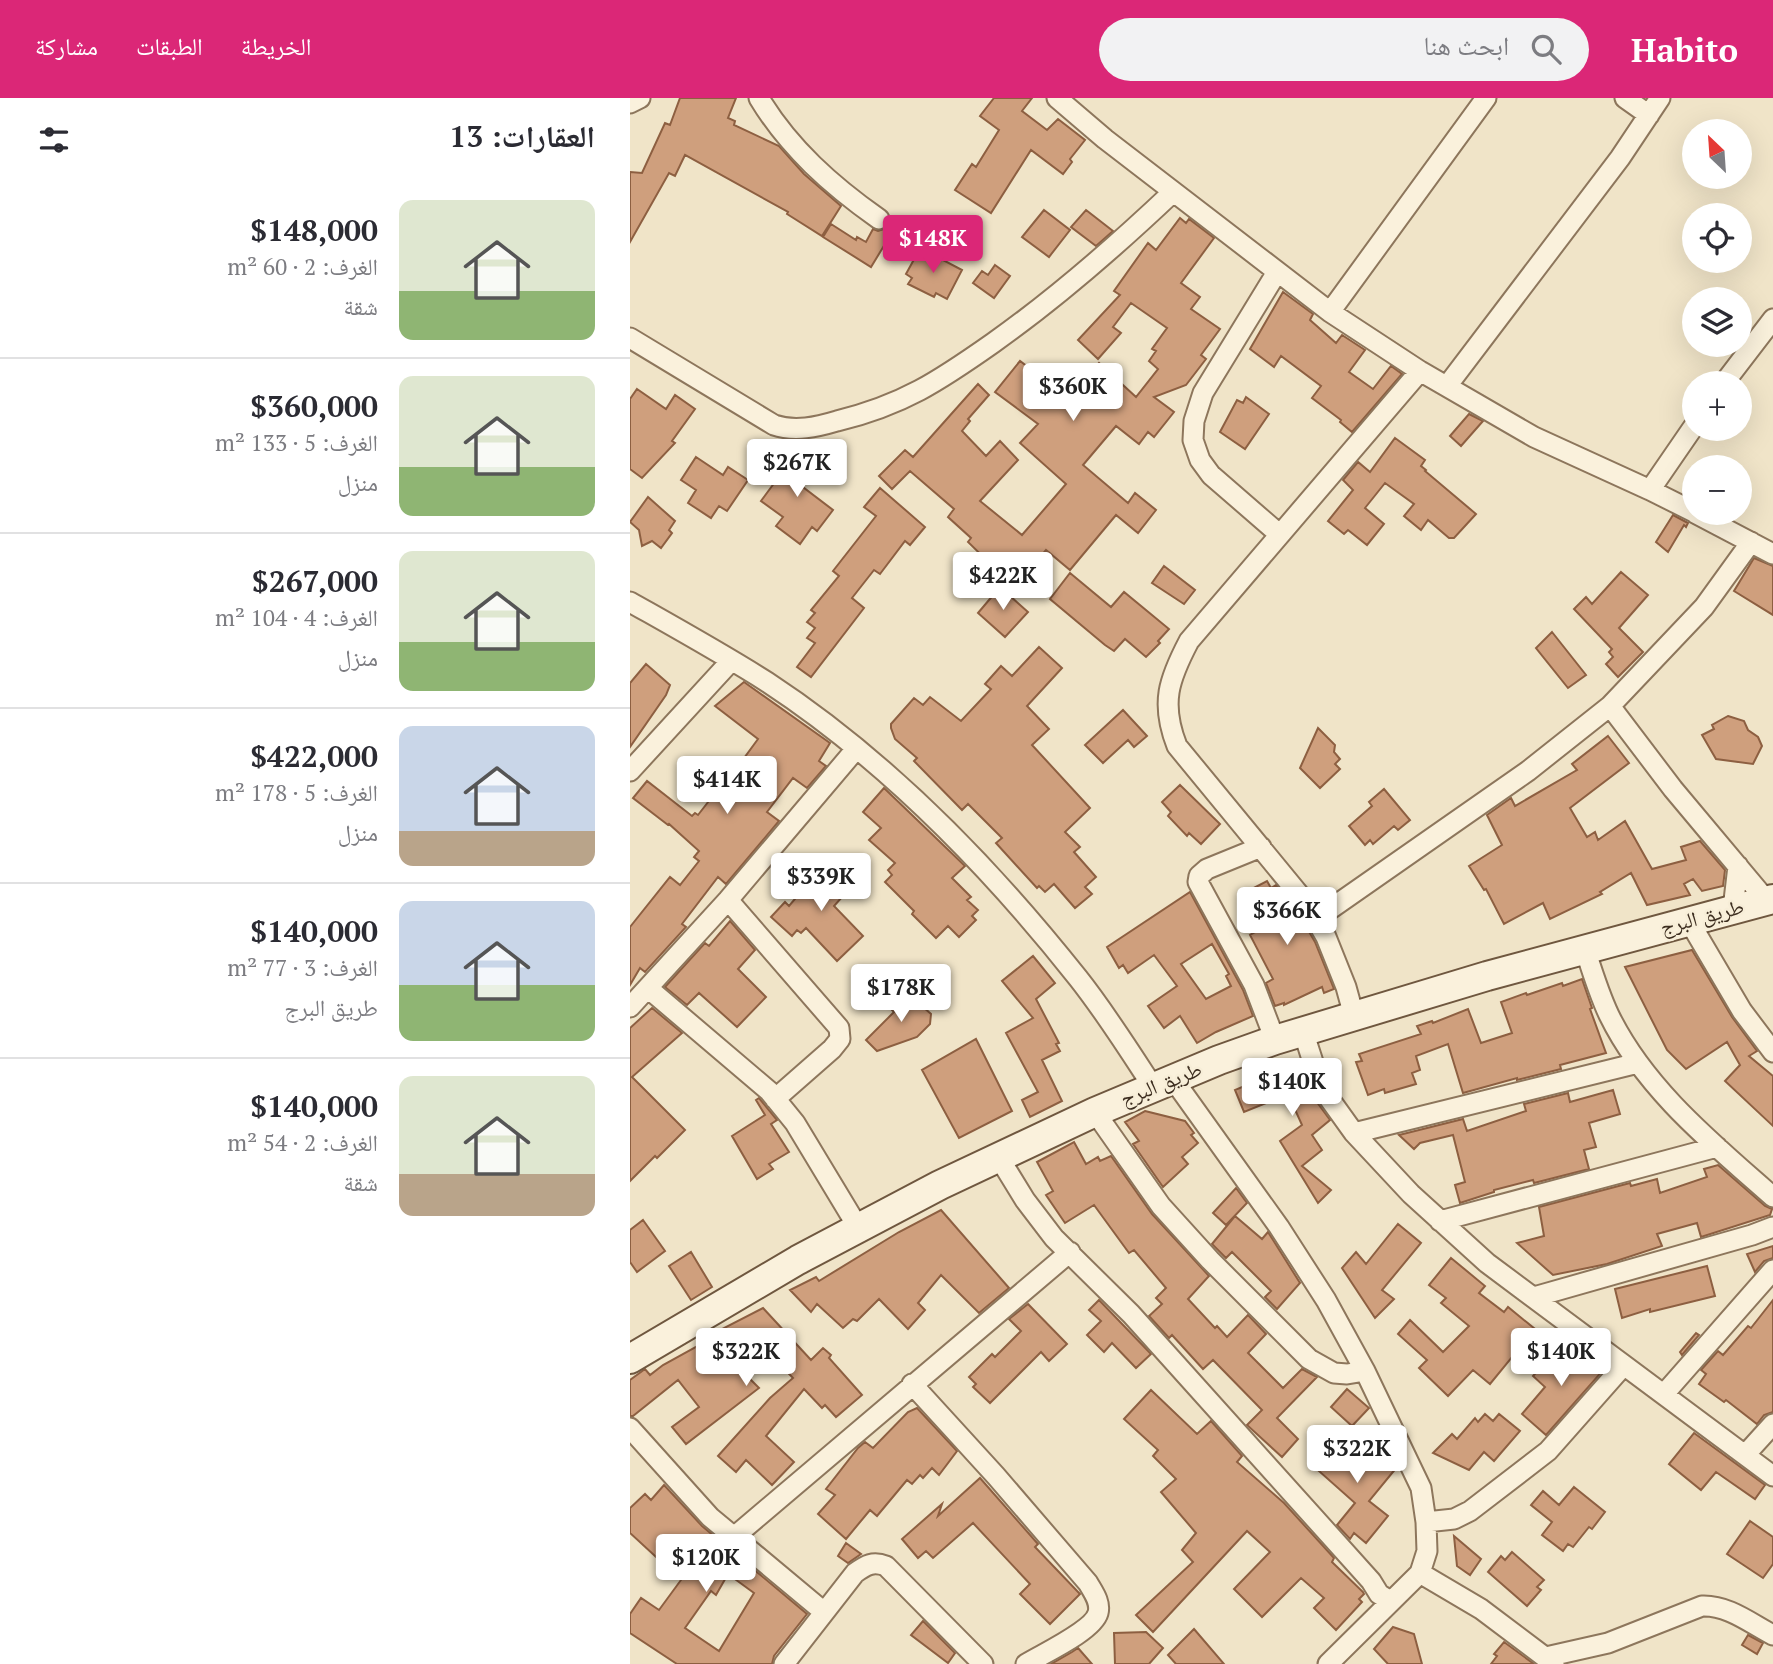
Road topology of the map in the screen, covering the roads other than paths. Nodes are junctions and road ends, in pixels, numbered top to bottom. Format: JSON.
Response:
{"nodes":[{"id":1,"x":640,"y":98,"type":"edge"},
{"id":2,"x":759,"y":98,"type":"edge"},
{"id":3,"x":1057,"y":98,"type":"edge"},
{"id":4,"x":1486,"y":98,"type":"edge"},
{"id":5,"x":1625,"y":98,"type":"edge"},
{"id":6,"x":630,"y":103,"type":"edge"},
{"id":7,"x":1655,"y":106,"type":"edge"},
{"id":8,"x":1173,"y":192,"type":"junction"},
{"id":9,"x":879,"y":219,"type":"dead end"},
{"id":10,"x":1277,"y":272,"type":"junction"},
{"id":11,"x":1330,"y":312,"type":"junction"},
{"id":12,"x":1773,"y":318,"type":"edge"},
{"id":13,"x":630,"y":338,"type":"edge"},
{"id":14,"x":1420,"y":371,"type":"junction"},
{"id":15,"x":1733,"y":371,"type":"edge"},
{"id":16,"x":1447,"y":386,"type":"junction"},
{"id":17,"x":1684,"y":441,"type":"edge"},
{"id":18,"x":1650,"y":490,"type":"junction"},
{"id":19,"x":1682,"y":507,"type":"edge"},
{"id":20,"x":1718,"y":525,"type":"edge"},
{"id":21,"x":1279,"y":534,"type":"junction"},
{"id":22,"x":1751,"y":542,"type":"junction"},
{"id":23,"x":1773,"y":554,"type":"edge"},
{"id":24,"x":630,"y":602,"type":"edge"},
{"id":25,"x":731,"y":660,"type":"junction"},
{"id":26,"x":1610,"y":706,"type":"junction"},
{"id":27,"x":856,"y":748,"type":"junction"},
{"id":28,"x":630,"y":771,"type":"edge"},
{"id":29,"x":1261,"y":847,"type":"junction"},
{"id":30,"x":1738,"y":866,"type":"junction"},
{"id":31,"x":728,"y":900,"type":"junction"},
{"id":32,"x":1770,"y":900,"type":"edge"},
{"id":33,"x":1733,"y":909,"type":"junction"},
{"id":34,"x":1316,"y":919,"type":"junction"},
{"id":35,"x":1689,"y":921,"type":"junction"},
{"id":36,"x":1584,"y":949,"type":"junction"},
{"id":37,"x":649,"y":989,"type":"junction"},
{"id":38,"x":630,"y":1007,"type":"edge"},
{"id":39,"x":1354,"y":1016,"type":"junction"},
{"id":40,"x":1303,"y":1031,"type":"junction"},
{"id":41,"x":1275,"y":1040,"type":"junction"},
{"id":42,"x":1773,"y":1052,"type":"edge"},
{"id":43,"x":1638,"y":1063,"type":"junction"},
{"id":44,"x":1163,"y":1083,"type":"junction"},
{"id":45,"x":775,"y":1098,"type":"junction"},
{"id":46,"x":1095,"y":1112,"type":"junction"},
{"id":47,"x":1354,"y":1133,"type":"junction"},
{"id":48,"x":1717,"y":1147,"type":"junction"},
{"id":49,"x":998,"y":1156,"type":"junction"},
{"id":50,"x":1771,"y":1191,"type":"edge"},
{"id":51,"x":1440,"y":1221,"type":"junction"},
{"id":52,"x":1773,"y":1227,"type":"edge"},
{"id":53,"x":859,"y":1229,"type":"junction"},
{"id":54,"x":1070,"y":1252,"type":"junction"},
{"id":55,"x":1773,"y":1270,"type":"edge"},
{"id":56,"x":1534,"y":1297,"type":"junction"},
{"id":57,"x":630,"y":1359,"type":"edge"},
{"id":58,"x":1624,"y":1365,"type":"junction"},
{"id":59,"x":1365,"y":1371,"type":"junction"},
{"id":60,"x":912,"y":1384,"type":"junction"},
{"id":61,"x":1664,"y":1394,"type":"junction"},
{"id":62,"x":1773,"y":1424,"type":"edge"},
{"id":63,"x":630,"y":1428,"type":"edge"},
{"id":64,"x":1745,"y":1455,"type":"junction"},
{"id":65,"x":1773,"y":1476,"type":"edge"},
{"id":66,"x":1426,"y":1522,"type":"junction"},
{"id":67,"x":734,"y":1537,"type":"junction"},
{"id":68,"x":1420,"y":1573,"type":"junction"},
{"id":69,"x":1390,"y":1601,"type":"junction"},
{"id":70,"x":824,"y":1612,"type":"junction"},
{"id":71,"x":1773,"y":1635,"type":"edge"},
{"id":72,"x":1550,"y":1661,"type":"edge"},
{"id":73,"x":785,"y":1664,"type":"edge"},
{"id":74,"x":983,"y":1664,"type":"edge"},
{"id":75,"x":1026,"y":1664,"type":"edge"},
{"id":76,"x":1328,"y":1664,"type":"edge"}],
"edges":[{"from":1,"to":6,"type":"street"},
{"from":2,"to":9,"type":"street"},
{"from":3,"to":8,"type":"street"},
{"from":4,"to":11,"type":"street"},
{"from":5,"to":7,"type":"street"},
{"from":7,"to":16,"type":"street"},
{"from":8,"to":10,"type":"street"},
{"from":8,"to":13,"type":"street"},
{"from":10,"to":11,"type":"street"},
{"from":10,"to":21,"type":"street"},
{"from":11,"to":14,"type":"street"},
{"from":12,"to":15,"type":"street"},
{"from":14,"to":16,"type":"street"},
{"from":14,"to":21,"type":"street"},
{"from":16,"to":18,"type":"street"},
{"from":17,"to":18,"type":"street"},
{"from":18,"to":19,"type":"street"},
{"from":20,"to":22,"type":"street"},
{"from":21,"to":29,"type":"street"},
{"from":22,"to":23,"type":"street"},
{"from":22,"to":26,"type":"street"},
{"from":24,"to":25,"type":"street"},
{"from":25,"to":27,"type":"street"},
{"from":25,"to":28,"type":"street"},
{"from":26,"to":30,"type":"street"},
{"from":26,"to":34,"type":"street"},
{"from":27,"to":31,"type":"street"},
{"from":27,"to":44,"type":"street"},
{"from":29,"to":34,"type":"street"},
{"from":29,"to":41,"type":"street"},
{"from":30,"to":32,"type":"street"},
{"from":30,"to":33,"type":"street"},
{"from":31,"to":37,"type":"street"},
{"from":31,"to":45,"type":"street"},
{"from":32,"to":33,"type":"street","name":"طريق البرج"},
{"from":33,"to":35,"type":"street","name":"طريق البرج"},
{"from":34,"to":39,"type":"street"},
{"from":35,"to":36,"type":"street","name":"طريق البرج"},
{"from":35,"to":42,"type":"street"},
{"from":36,"to":39,"type":"street","name":"طريق البرج"},
{"from":36,"to":43,"type":"street"},
{"from":37,"to":38,"type":"street"},
{"from":37,"to":45,"type":"street"},
{"from":39,"to":40,"type":"street","name":"طريق البرج"},
{"from":40,"to":41,"type":"street","name":"طريق البرج"},
{"from":40,"to":47,"type":"street"},
{"from":41,"to":44,"type":"street","name":"طريق البرج"},
{"from":43,"to":47,"type":"street"},
{"from":43,"to":48,"type":"street"},
{"from":44,"to":46,"type":"street","name":"طريق البرج"},
{"from":44,"to":59,"type":"street"},
{"from":45,"to":53,"type":"street"},
{"from":46,"to":49,"type":"street","name":"طريق البرج"},
{"from":46,"to":59,"type":"street"},
{"from":47,"to":51,"type":"street"},
{"from":48,"to":50,"type":"street"},
{"from":48,"to":51,"type":"street"},
{"from":49,"to":53,"type":"street","name":"طريق البرج"},
{"from":49,"to":54,"type":"street"},
{"from":51,"to":56,"type":"street"},
{"from":52,"to":56,"type":"street"},
{"from":53,"to":57,"type":"street","name":"طريق البرج"},
{"from":54,"to":60,"type":"street"},
{"from":54,"to":69,"type":"street"},
{"from":55,"to":61,"type":"street"},
{"from":56,"to":58,"type":"street"},
{"from":58,"to":61,"type":"street"},
{"from":58,"to":66,"type":"street"},
{"from":59,"to":66,"type":"street"},
{"from":60,"to":67,"type":"street"},
{"from":60,"to":75,"type":"street"},
{"from":61,"to":64,"type":"street"},
{"from":62,"to":64,"type":"street"},
{"from":63,"to":67,"type":"street"},
{"from":64,"to":65,"type":"street"},
{"from":66,"to":68,"type":"street"},
{"from":67,"to":70,"type":"street"},
{"from":68,"to":69,"type":"street"},
{"from":68,"to":72,"type":"street"},
{"from":69,"to":76,"type":"street"},
{"from":70,"to":73,"type":"street"},
{"from":70,"to":74,"type":"street"},
{"from":71,"to":72,"type":"street"}]}
